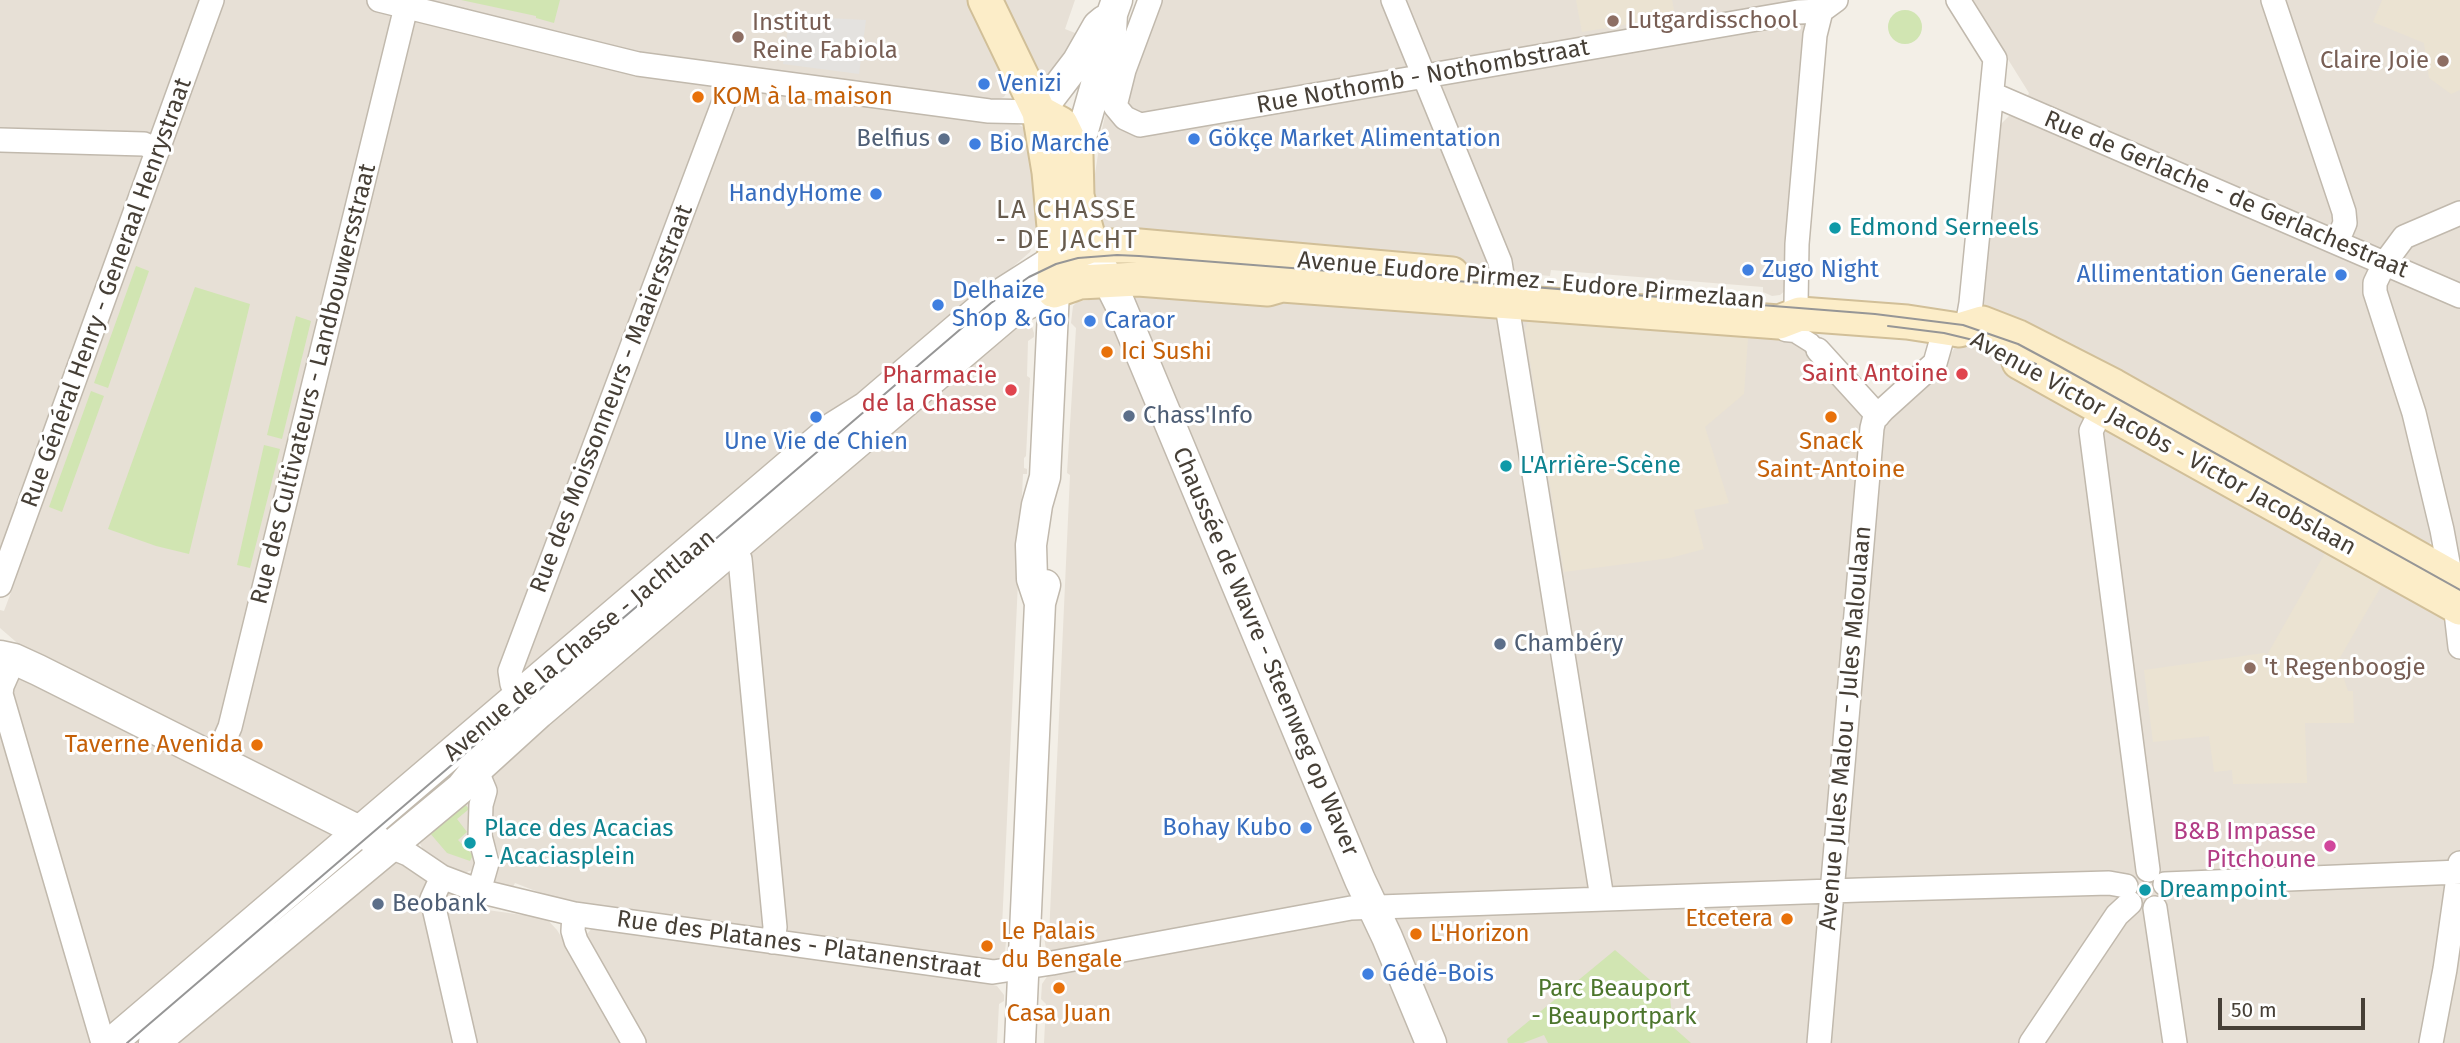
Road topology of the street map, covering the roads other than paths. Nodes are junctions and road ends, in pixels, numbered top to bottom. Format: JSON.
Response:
{"nodes":[{"id":1,"x":212,"y":0,"type":"edge"},
{"id":2,"x":379,"y":0,"type":"edge"},
{"id":3,"x":985,"y":0,"type":"edge"},
{"id":4,"x":1150,"y":0,"type":"edge"},
{"id":5,"x":1393,"y":0,"type":"edge"},
{"id":6,"x":1958,"y":0,"type":"edge"},
{"id":7,"x":2273,"y":0,"type":"edge"},
{"id":8,"x":1115,"y":4,"type":"edge"},
{"id":9,"x":1828,"y":6,"type":"edge"},
{"id":10,"x":406,"y":7,"type":"junction"},
{"id":11,"x":729,"y":76,"type":"junction"},
{"id":12,"x":1425,"y":77,"type":"junction"},
{"id":13,"x":1992,"y":94,"type":"junction"},
{"id":14,"x":1039,"y":112,"type":"junction"},
{"id":15,"x":0,"y":140,"type":"edge"},
{"id":16,"x":158,"y":150,"type":"junction"},
{"id":17,"x":1076,"y":155,"type":"junction"},
{"id":18,"x":2460,"y":213,"type":"edge"},
{"id":19,"x":2337,"y":242,"type":"junction"},
{"id":20,"x":1091,"y":246,"type":"junction"},
{"id":21,"x":2384,"y":264,"type":"junction"},
{"id":22,"x":1055,"y":275,"type":"junction"},
{"id":23,"x":1107,"y":279,"type":"junction"},
{"id":24,"x":1504,"y":290,"type":"junction"},
{"id":25,"x":2460,"y":296,"type":"edge"},
{"id":26,"x":1801,"y":334,"type":"junction"},
{"id":27,"x":1935,"y":334,"type":"junction"},
{"id":28,"x":2108,"y":398,"type":"junction"},
{"id":29,"x":1878,"y":416,"type":"junction"},
{"id":30,"x":726,"y":536,"type":"junction"},
{"id":31,"x":0,"y":586,"type":"edge"},
{"id":32,"x":2456,"y":593,"type":"edge"},
{"id":33,"x":2460,"y":647,"type":"edge"},
{"id":34,"x":5,"y":652,"type":"edge"},
{"id":35,"x":530,"y":704,"type":"junction"},
{"id":36,"x":216,"y":759,"type":"junction"},
{"id":37,"x":473,"y":773,"type":"junction"},
{"id":38,"x":361,"y":831,"type":"junction"},
{"id":39,"x":391,"y":847,"type":"junction"},
{"id":40,"x":2460,"y":869,"type":"edge"},
{"id":41,"x":442,"y":877,"type":"junction"},
{"id":42,"x":2157,"y":877,"type":"junction"},
{"id":43,"x":478,"y":891,"type":"junction"},
{"id":44,"x":1832,"y":891,"type":"junction"},
{"id":45,"x":2128,"y":894,"type":"junction"},
{"id":46,"x":1602,"y":898,"type":"junction"},
{"id":47,"x":1373,"y":907,"type":"junction"},
{"id":48,"x":2155,"y":908,"type":"junction"},
{"id":49,"x":574,"y":914,"type":"junction"},
{"id":50,"x":773,"y":942,"type":"junction"},
{"id":51,"x":1023,"y":967,"type":"junction"},
{"id":52,"x":103,"y":1043,"type":"edge"},
{"id":53,"x":111,"y":1043,"type":"edge"},
{"id":54,"x":154,"y":1043,"type":"edge"},
{"id":55,"x":465,"y":1043,"type":"edge"},
{"id":56,"x":634,"y":1043,"type":"edge"},
{"id":57,"x":1020,"y":1043,"type":"edge"},
{"id":58,"x":1431,"y":1043,"type":"edge"},
{"id":59,"x":1819,"y":1043,"type":"edge"},
{"id":60,"x":2031,"y":1043,"type":"edge"},
{"id":61,"x":2175,"y":1043,"type":"edge"},
{"id":62,"x":2431,"y":1043,"type":"edge"}],
"edges":[{"from":1,"to":16,"type":"street","name":"Rue Général Henry - Generaal Henrystraat"},
{"from":2,"to":10,"type":"street"},
{"from":3,"to":14,"type":"main road","name":"Chaussée de Wavre - Steenweg op Waver"},
{"from":4,"to":12,"type":"street","name":"Rue Nothomb - Nothombstraat"},
{"from":5,"to":12,"type":"street"},
{"from":6,"to":13,"type":"street"},
{"from":7,"to":19,"type":"street"},
{"from":8,"to":14,"type":"street"},
{"from":8,"to":17,"type":"street"},
{"from":9,"to":12,"type":"street","name":"Rue Nothomb - Nothombstraat"},
{"from":9,"to":26,"type":"street"},
{"from":10,"to":11,"type":"street"},
{"from":10,"to":36,"type":"street","name":"Rue des Cultivateurs - Landbouwersstraat"},
{"from":11,"to":14,"type":"street"},
{"from":11,"to":35,"type":"street","name":"Rue des Moissonneurs - Maaiersstraat"},
{"from":12,"to":24,"type":"street"},
{"from":13,"to":19,"type":"street","name":"Rue de Gerlache - de Gerlachestraat"},
{"from":13,"to":27,"type":"street"},
{"from":14,"to":17,"type":"main road","name":"Chaussée de Wavre - Steenweg op Waver"},
{"from":14,"to":22,"type":"main road"},
{"from":15,"to":16,"type":"street"},
{"from":16,"to":31,"type":"street","name":"Rue Général Henry - Generaal Henrystraat"},
{"from":17,"to":20,"type":"main road","name":"Chaussée de Wavre - Steenweg op Waver"},
{"from":18,"to":21,"type":"street"},
{"from":19,"to":21,"type":"street","name":"Rue de Gerlache - de Gerlachestraat"},
{"from":20,"to":22,"type":"main road","name":"Avenue Eudore Pirmez - Eudore Pirmezlaan"},
{"from":20,"to":23,"type":"street","name":"Chaussée de Wavre - Steenweg op Waver"},
{"from":20,"to":24,"type":"main road","name":"Avenue Eudore Pirmez - Eudore Pirmezlaan"},
{"from":21,"to":25,"type":"street","name":"Rue de Gerlache - de Gerlachestraat"},
{"from":21,"to":32,"type":"street"},
{"from":22,"to":23,"type":"main road","name":"Avenue Eudore Pirmez - Eudore Pirmezlaan"},
{"from":22,"to":30,"type":"street","name":"Avenue de la Chasse - Jachtlaan"},
{"from":22,"to":51,"type":"street"},
{"from":23,"to":24,"type":"main road","name":"Avenue Eudore Pirmez - Eudore Pirmezlaan"},
{"from":23,"to":47,"type":"street","name":"Chaussée de Wavre - Steenweg op Waver"},
{"from":24,"to":26,"type":"main road","name":"Avenue Eudore Pirmez - Eudore Pirmezlaan"},
{"from":24,"to":46,"type":"street"},
{"from":26,"to":27,"type":"main road","name":"Avenue Eudore Pirmez - Eudore Pirmezlaan"},
{"from":26,"to":29,"type":"street"},
{"from":27,"to":28,"type":"main road","name":"Avenue Victor Jacobs - Victor Jacobslaan"},
{"from":27,"to":29,"type":"street"},
{"from":28,"to":32,"type":"main road","name":"Avenue Victor Jacobs - Victor Jacobslaan"},
{"from":28,"to":42,"type":"street"},
{"from":29,"to":44,"type":"street","name":"Avenue Jules Malou - Jules Maloulaan"},
{"from":30,"to":35,"type":"street","name":"Avenue de la Chasse - Jachtlaan"},
{"from":30,"to":50,"type":"street"},
{"from":32,"to":33,"type":"street"},
{"from":34,"to":36,"type":"street"},
{"from":34,"to":52,"type":"street"},
{"from":35,"to":37,"type":"street","name":"Avenue de la Chasse - Jachtlaan"},
{"from":35,"to":38,"type":"street","name":"Avenue de la Chasse - Jachtlaan"},
{"from":36,"to":38,"type":"street"},
{"from":37,"to":39,"type":"street","name":"Avenue de la Chasse - Jachtlaan"},
{"from":37,"to":43,"type":"street"},
{"from":38,"to":39,"type":"street"},
{"from":38,"to":53,"type":"street","name":"Avenue de la Chasse - Jachtlaan"},
{"from":39,"to":41,"type":"street"},
{"from":39,"to":54,"type":"street","name":"Avenue de la Chasse - Jachtlaan"},
{"from":40,"to":42,"type":"street"},
{"from":40,"to":62,"type":"street"},
{"from":41,"to":43,"type":"street"},
{"from":41,"to":55,"type":"street"},
{"from":42,"to":45,"type":"street"},
{"from":42,"to":48,"type":"street"},
{"from":43,"to":49,"type":"street"},
{"from":44,"to":45,"type":"street","name":"Rue des Platanes - Platanenstraat"},
{"from":44,"to":46,"type":"street","name":"Rue des Platanes - Platanenstraat"},
{"from":44,"to":59,"type":"street","name":"Avenue Jules Malou - Jules Maloulaan"},
{"from":45,"to":48,"type":"street"},
{"from":45,"to":60,"type":"street"},
{"from":46,"to":47,"type":"street","name":"Rue des Platanes - Platanenstraat"},
{"from":47,"to":51,"type":"street","name":"Rue des Platanes - Platanenstraat"},
{"from":47,"to":58,"type":"street","name":"Chaussée de Wavre - Steenweg op Waver"},
{"from":48,"to":61,"type":"street"},
{"from":49,"to":50,"type":"street","name":"Rue des Platanes - Platanenstraat"},
{"from":49,"to":56,"type":"street"},
{"from":50,"to":51,"type":"street","name":"Rue des Platanes - Platanenstraat"},
{"from":51,"to":57,"type":"street"}]}
